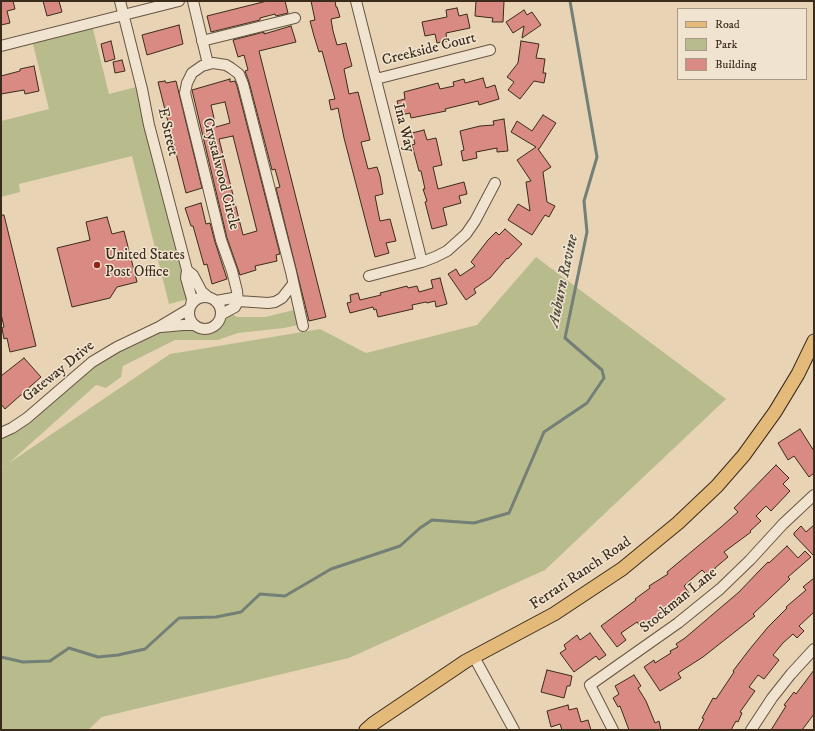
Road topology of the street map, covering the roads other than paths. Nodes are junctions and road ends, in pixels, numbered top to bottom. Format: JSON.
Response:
{"nodes":[{"id":1,"x":120,"y":1,"type":"edge"},
{"id":2,"x":179,"y":1,"type":"edge"},
{"id":3,"x":193,"y":1,"type":"edge"},
{"id":4,"x":356,"y":1,"type":"edge"},
{"id":5,"x":122,"y":15,"type":"junction"},
{"id":6,"x":295,"y":18,"type":"dead end"},
{"id":7,"x":202,"y":41,"type":"junction"},
{"id":8,"x":1,"y":46,"type":"edge"},
{"id":9,"x":490,"y":50,"type":"dead end"},
{"id":10,"x":208,"y":64,"type":"junction"},
{"id":11,"x":376,"y":79,"type":"junction"},
{"id":12,"x":495,"y":183,"type":"dead end"},
{"id":13,"x":422,"y":262,"type":"junction"},
{"id":14,"x":187,"y":270,"type":"junction"},
{"id":15,"x":369,"y":276,"type":"dead end"},
{"id":16,"x":293,"y":284,"type":"junction"},
{"id":17,"x":212,"y":299,"type":"junction"},
{"id":18,"x":238,"y":301,"type":"junction"},
{"id":19,"x":190,"y":307,"type":"junction"},
{"id":20,"x":222,"y":314,"type":"junction"},
{"id":21,"x":194,"y":325,"type":"junction"},
{"id":22,"x":303,"y":326,"type":"dead end"},
{"id":23,"x":159,"y":327,"type":"junction"},
{"id":24,"x":814,"y":341,"type":"edge"},
{"id":25,"x":1,"y":433,"type":"edge"},
{"id":26,"x":814,"y":495,"type":"edge"},
{"id":27,"x":814,"y":649,"type":"edge"},
{"id":28,"x":474,"y":657,"type":"junction"},
{"id":29,"x":366,"y":730,"type":"edge"},
{"id":30,"x":514,"y":730,"type":"edge"},
{"id":31,"x":613,"y":730,"type":"edge"},
{"id":32,"x":751,"y":730,"type":"edge"}],
"edges":[{"from":1,"to":5,"type":"street","name":"E Street"},
{"from":2,"to":5,"type":"street"},
{"from":3,"to":7,"type":"street"},
{"from":4,"to":11,"type":"street","name":"Ina Way"},
{"from":5,"to":8,"type":"street"},
{"from":5,"to":14,"type":"street","name":"E Street"},
{"from":6,"to":7,"type":"street"},
{"from":7,"to":10,"type":"street"},
{"from":9,"to":11,"type":"street","name":"Creekside Court"},
{"from":10,"to":16,"type":"street"},
{"from":10,"to":18,"type":"street","name":"Crystalwood Circle"},
{"from":11,"to":13,"type":"street","name":"Ina Way"},
{"from":12,"to":13,"type":"street"},
{"from":13,"to":15,"type":"street"},
{"from":14,"to":17,"type":"street","name":"E Street"},
{"from":14,"to":19,"type":"street","name":"E Street"},
{"from":16,"to":18,"type":"street"},
{"from":16,"to":22,"type":"street"},
{"from":17,"to":18,"type":"street"},
{"from":17,"to":19,"type":"street"},
{"from":17,"to":20,"type":"street"},
{"from":18,"to":20,"type":"street"},
{"from":19,"to":21,"type":"street"},
{"from":19,"to":23,"type":"street","name":"Gateway Drive"},
{"from":20,"to":21,"type":"street"},
{"from":21,"to":23,"type":"street","name":"Gateway Drive"},
{"from":23,"to":25,"type":"street","name":"Gateway Drive"},
{"from":24,"to":28,"type":"main road","name":"Ferrari Ranch Road"},
{"from":26,"to":31,"type":"street","name":"Stockman Lane"},
{"from":27,"to":32,"type":"street"},
{"from":28,"to":29,"type":"main road","name":"Ferrari Ranch Road"},
{"from":28,"to":30,"type":"street"}]}
